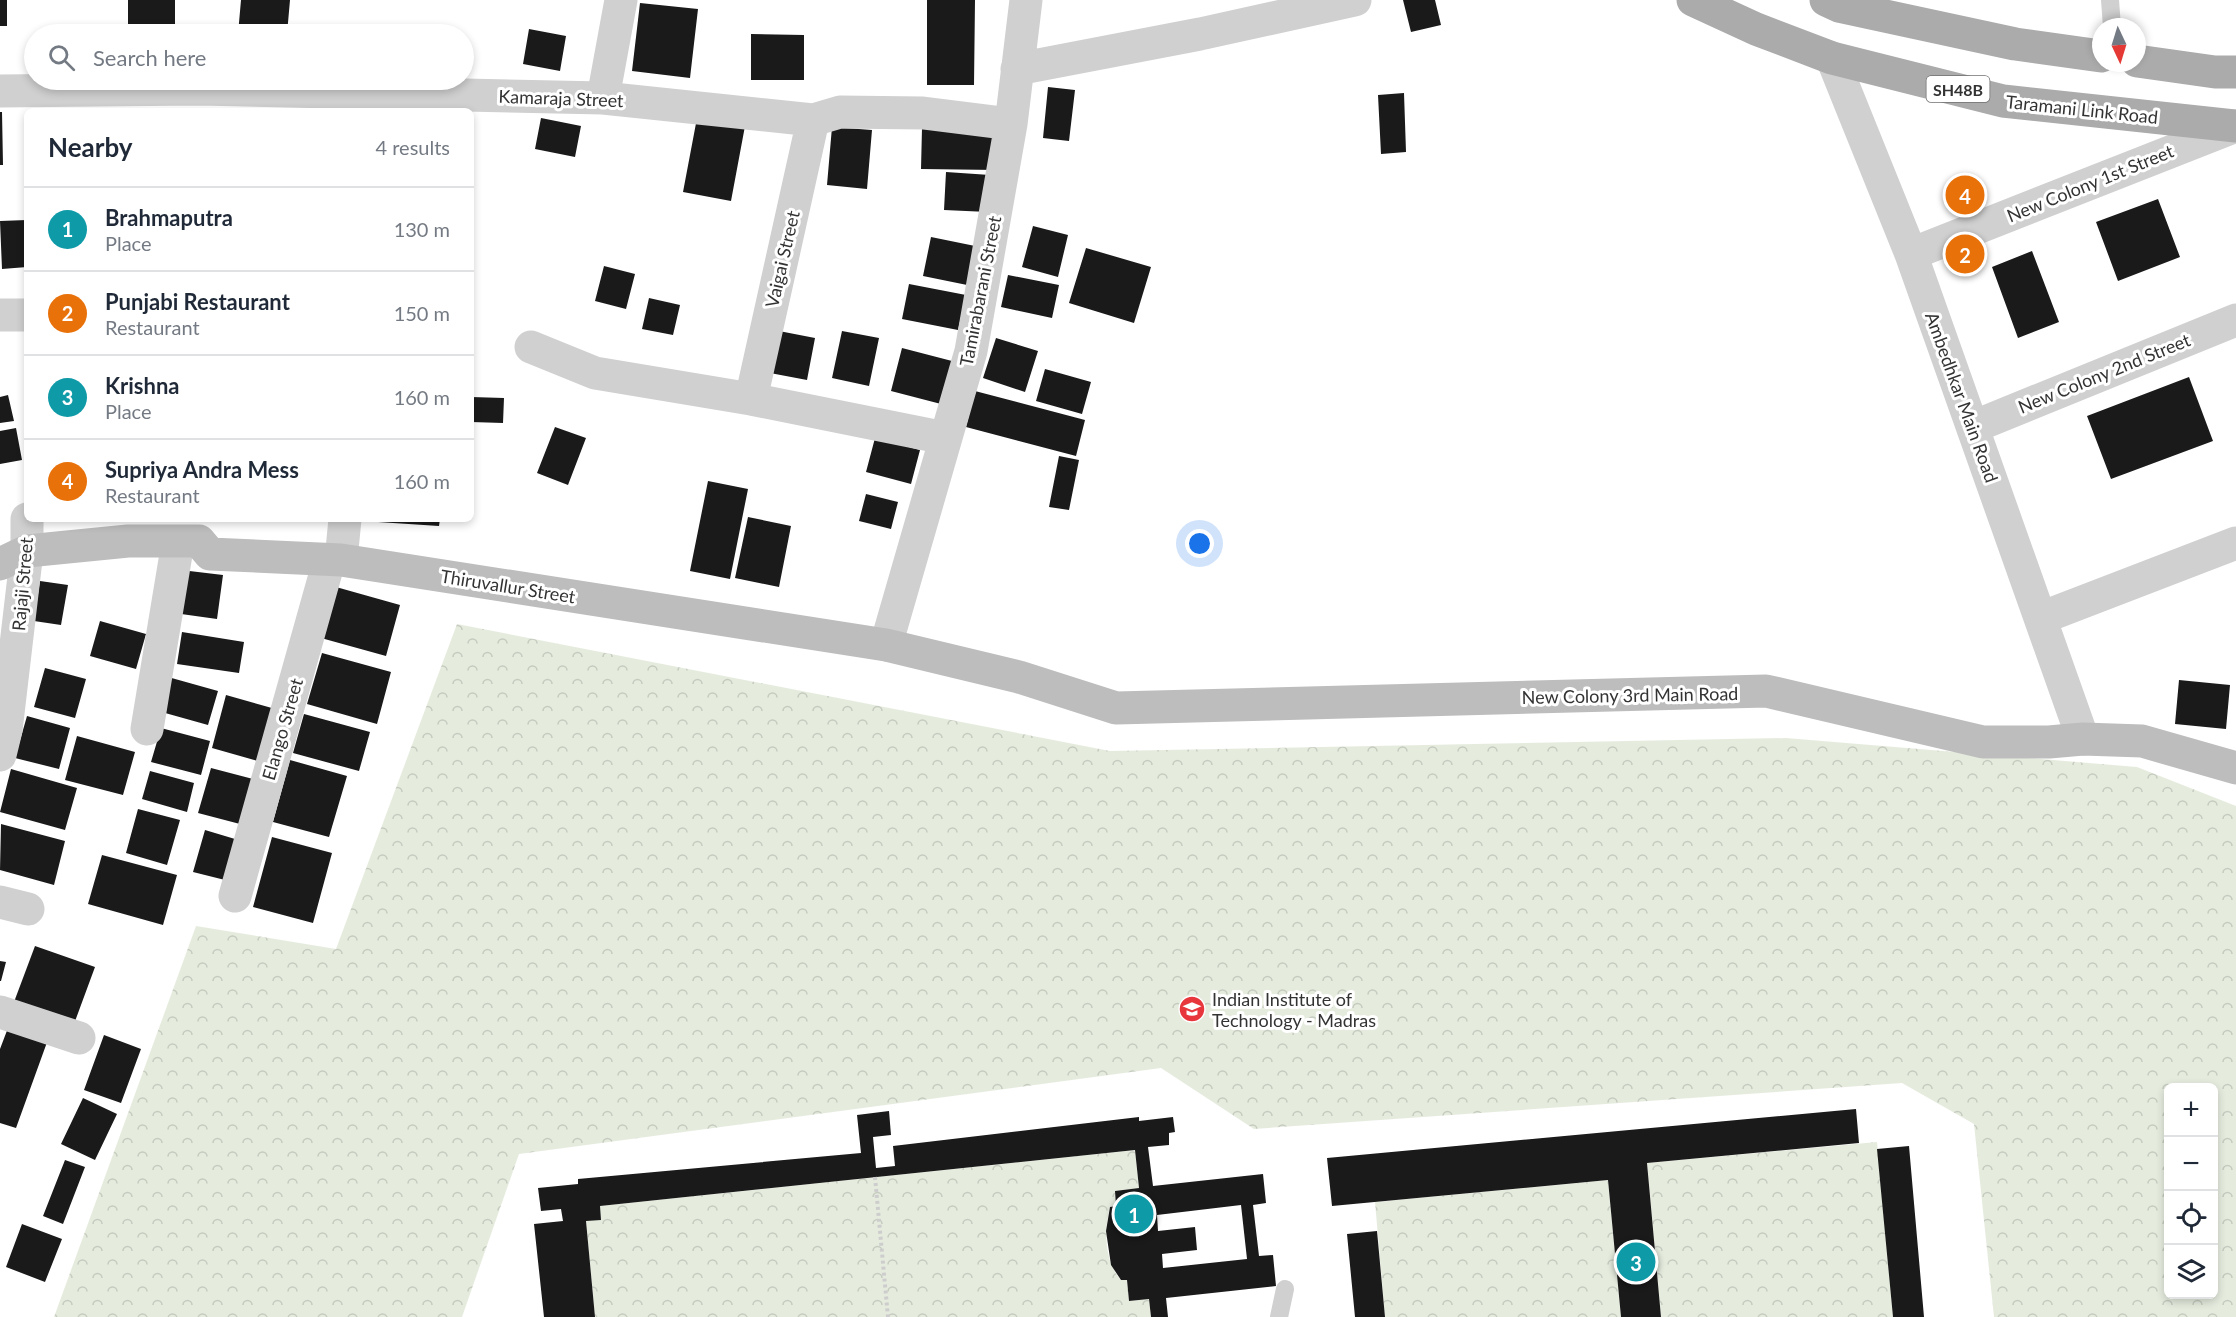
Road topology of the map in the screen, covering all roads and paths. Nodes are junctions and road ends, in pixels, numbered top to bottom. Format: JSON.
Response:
{"nodes":[{"id":1,"x":621,"y":0,"type":"edge"},
{"id":2,"x":1026,"y":0,"type":"edge"},
{"id":3,"x":1355,"y":0,"type":"edge"},
{"id":4,"x":1693,"y":0,"type":"edge"},
{"id":5,"x":1826,"y":0,"type":"edge"},
{"id":6,"x":2110,"y":0,"type":"edge"},
{"id":7,"x":2111,"y":18,"type":"edge"},
{"id":8,"x":2092,"y":55,"type":"edge"},
{"id":9,"x":1833,"y":58,"type":"junction"},
{"id":10,"x":2146,"y":62,"type":"edge"},
{"id":11,"x":1017,"y":69,"type":"junction"},
{"id":12,"x":2236,"y":72,"type":"edge"},
{"id":13,"x":0,"y":91,"type":"edge"},
{"id":14,"x":603,"y":98,"type":"junction"},
{"id":15,"x":200,"y":100,"type":"edge"},
{"id":16,"x":813,"y":120,"type":"junction"},
{"id":17,"x":1011,"y":124,"type":"junction"},
{"id":18,"x":2236,"y":126,"type":"edge"},
{"id":19,"x":1911,"y":254,"type":"junction"},
{"id":20,"x":0,"y":315,"type":"edge"},
{"id":21,"x":24,"y":315,"type":"edge"},
{"id":22,"x":2236,"y":320,"type":"edge"},
{"id":23,"x":531,"y":347,"type":"dead end"},
{"id":24,"x":751,"y":399,"type":"junction"},
{"id":25,"x":1973,"y":427,"type":"junction"},
{"id":26,"x":945,"y":438,"type":"junction"},
{"id":27,"x":344,"y":522,"type":"edge"},
{"id":28,"x":192,"y":534,"type":"edge"},
{"id":29,"x":2236,"y":543,"type":"edge"},
{"id":30,"x":18,"y":545,"type":"edge"},
{"id":31,"x":335,"y":560,"type":"junction"},
{"id":32,"x":2041,"y":618,"type":"junction"},
{"id":33,"x":886,"y":645,"type":"junction"},
{"id":34,"x":1019,"y":677,"type":"joint"},
{"id":35,"x":147,"y":729,"type":"dead end"},
{"id":36,"x":2084,"y":740,"type":"junction"},
{"id":37,"x":0,"y":755,"type":"edge"},
{"id":38,"x":2236,"y":768,"type":"edge"},
{"id":39,"x":235,"y":896,"type":"dead end"},
{"id":40,"x":0,"y":1012,"type":"edge"},
{"id":41,"x":79,"y":1038,"type":"dead end"},
{"id":42,"x":875,"y":1177,"type":"dead end"},
{"id":43,"x":1285,"y":1289,"type":"dead end"},
{"id":44,"x":888,"y":1317,"type":"edge"},
{"id":45,"x":1279,"y":1317,"type":"edge"}],
"edges":[{"from":1,"to":14,"type":"street"},
{"from":2,"to":11,"type":"street","name":"Tamirabarani Street"},
{"from":3,"to":11,"type":"street"},
{"from":4,"to":9,"type":"main road","name":"Taramani Link Road","number":"SH48B"},
{"from":5,"to":8,"type":"main road"},
{"from":6,"to":7,"type":"lane"},
{"from":9,"to":18,"type":"main road","name":"Taramani Link Road","number":"SH48B"},
{"from":9,"to":19,"type":"street","name":"Ambedhkar Main Road"},
{"from":10,"to":12,"type":"main road"},
{"from":11,"to":17,"type":"street","name":"Tamirabarani Street"},
{"from":13,"to":15,"type":"street","name":"Kamaraja Street"},
{"from":14,"to":15,"type":"street","name":"Kamaraja Street"},
{"from":14,"to":16,"type":"street","name":"Kamaraja Street"},
{"from":16,"to":17,"type":"street","name":"Kamaraja Street"},
{"from":16,"to":24,"type":"street","name":"Vaigai Street"},
{"from":17,"to":26,"type":"street","name":"Tamirabarani Street"},
{"from":18,"to":19,"type":"street","name":"New Colony 1st Street"},
{"from":19,"to":25,"type":"street","name":"Ambedhkar Main Road"},
{"from":20,"to":21,"type":"street"},
{"from":22,"to":25,"type":"street","name":"New Colony 2nd Street"},
{"from":23,"to":24,"type":"street"},
{"from":24,"to":26,"type":"street"},
{"from":25,"to":32,"type":"street","name":"Ambedhkar Main Road"},
{"from":26,"to":33,"type":"street","name":"Tamirabarani Street"},
{"from":27,"to":31,"type":"street","name":"Elango Street"},
{"from":28,"to":30,"type":"street","name":"Thiruvallur Street"},
{"from":28,"to":31,"type":"street","name":"Thiruvallur Street"},
{"from":28,"to":35,"type":"street"},
{"from":29,"to":32,"type":"street"},
{"from":30,"to":37,"type":"street","name":"Rajaji Street"},
{"from":31,"to":33,"type":"street","name":"Thiruvallur Street"},
{"from":31,"to":39,"type":"street","name":"Elango Street"},
{"from":32,"to":36,"type":"street","name":"Ambedhkar Main Road"},
{"from":33,"to":34,"type":"street","name":"Thiruvallur Street"},
{"from":34,"to":36,"type":"street","name":"New Colony 3rd Main Road"},
{"from":36,"to":38,"type":"street","name":"New Colony 3rd Main Road"},
{"from":40,"to":41,"type":"street"},
{"from":42,"to":44,"type":"path"},
{"from":43,"to":45,"type":"lane"}]}
